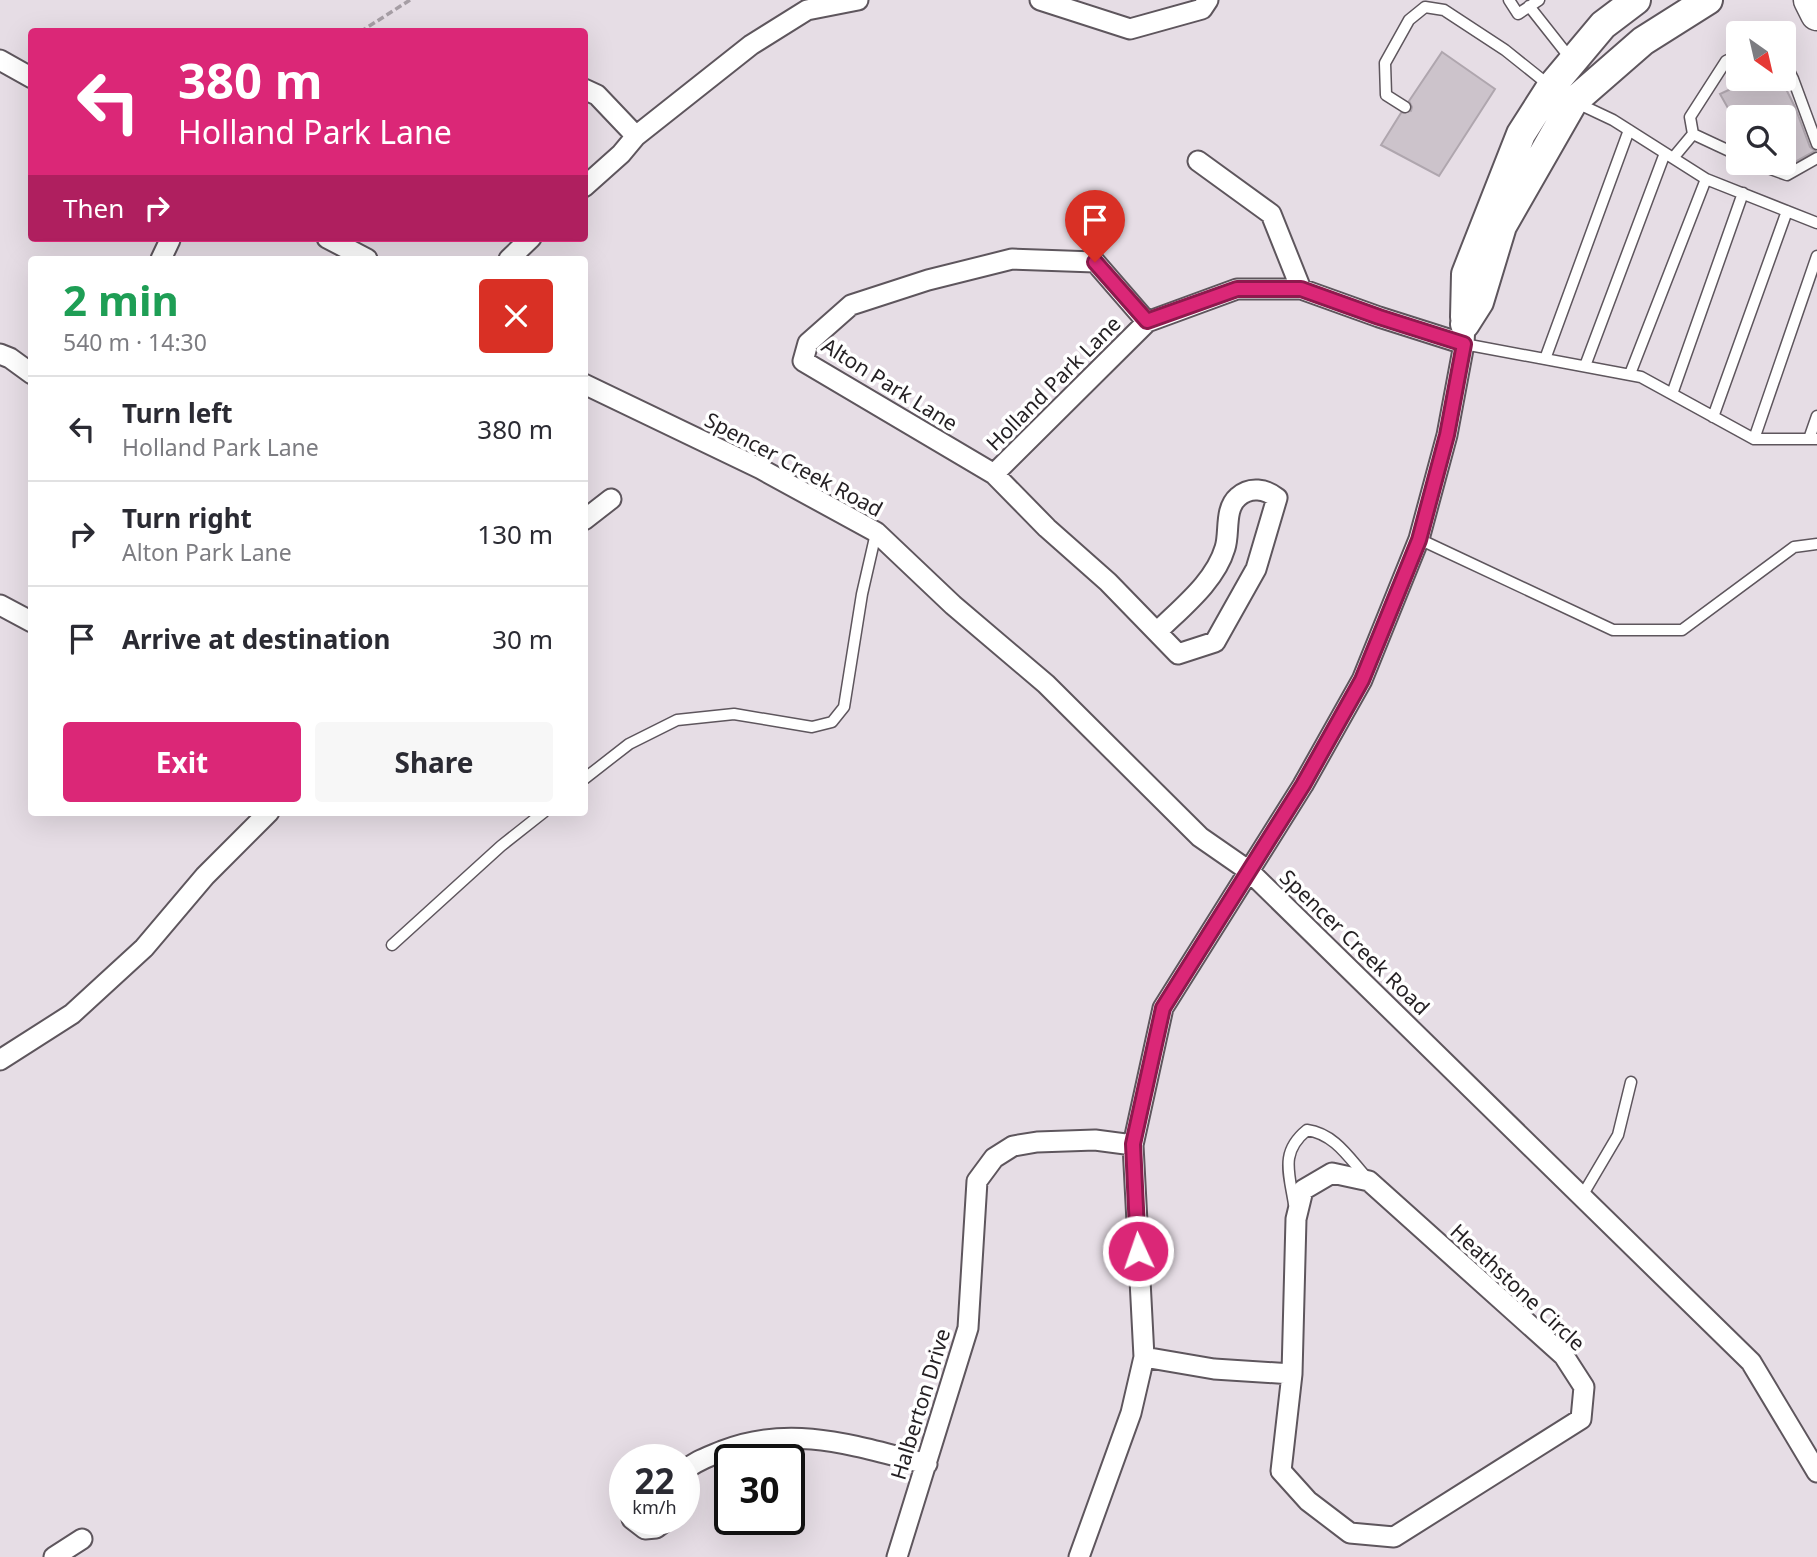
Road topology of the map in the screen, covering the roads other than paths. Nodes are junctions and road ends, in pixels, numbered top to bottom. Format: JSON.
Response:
{"nodes":[{"id":1,"x":858,"y":0,"type":"edge"},
{"id":2,"x":1040,"y":0,"type":"edge"},
{"id":3,"x":1208,"y":0,"type":"edge"},
{"id":4,"x":1509,"y":0,"type":"edge"},
{"id":5,"x":1539,"y":0,"type":"edge"},
{"id":6,"x":1636,"y":0,"type":"edge"},
{"id":7,"x":1708,"y":0,"type":"edge"},
{"id":8,"x":1810,"y":0,"type":"edge"},
{"id":9,"x":804,"y":5,"type":"edge"},
{"id":10,"x":1529,"y":6,"type":"junction"},
{"id":11,"x":1817,"y":13,"type":"edge"},
{"id":12,"x":0,"y":60,"type":"edge"},
{"id":13,"x":1572,"y":61,"type":"junction"},
{"id":14,"x":1726,"y":61,"type":"edge"},
{"id":15,"x":28,"y":76,"type":"edge"},
{"id":16,"x":1796,"y":87,"type":"edge"},
{"id":17,"x":588,"y":91,"type":"edge"},
{"id":18,"x":1562,"y":94,"type":"junction"},
{"id":19,"x":1405,"y":107,"type":"dead end"},
{"id":20,"x":1629,"y":130,"type":"junction"},
{"id":21,"x":1693,"y":134,"type":"junction"},
{"id":22,"x":636,"y":136,"type":"junction"},
{"id":23,"x":1817,"y":144,"type":"edge"},
{"id":24,"x":1726,"y":149,"type":"edge"},
{"id":25,"x":1669,"y":155,"type":"junction"},
{"id":26,"x":1817,"y":158,"type":"edge"},
{"id":27,"x":1198,"y":161,"type":"dead end"},
{"id":28,"x":1796,"y":170,"type":"edge"},
{"id":29,"x":1706,"y":178,"type":"junction"},
{"id":30,"x":588,"y":183,"type":"edge"},
{"id":31,"x":1743,"y":193,"type":"junction"},
{"id":32,"x":1787,"y":211,"type":"junction"},
{"id":33,"x":1817,"y":223,"type":"edge"},
{"id":34,"x":335,"y":242,"type":"edge"},
{"id":35,"x":527,"y":242,"type":"edge"},
{"id":36,"x":361,"y":256,"type":"edge"},
{"id":37,"x":512,"y":256,"type":"edge"},
{"id":38,"x":1817,"y":256,"type":"edge"},
{"id":39,"x":1301,"y":289,"type":"junction"},
{"id":40,"x":1147,"y":321,"type":"junction"},
{"id":41,"x":1465,"y":334,"type":"junction"},
{"id":42,"x":0,"y":354,"type":"edge"},
{"id":43,"x":1545,"y":359,"type":"junction"},
{"id":44,"x":1585,"y":366,"type":"junction"},
{"id":45,"x":28,"y":371,"type":"edge"},
{"id":46,"x":1630,"y":374,"type":"junction"},
{"id":47,"x":588,"y":386,"type":"edge"},
{"id":48,"x":1672,"y":394,"type":"junction"},
{"id":49,"x":1817,"y":416,"type":"edge"},
{"id":50,"x":1713,"y":417,"type":"junction"},
{"id":51,"x":1754,"y":439,"type":"junction"},
{"id":52,"x":1813,"y":439,"type":"edge"},
{"id":53,"x":994,"y":474,"type":"junction"},
{"id":54,"x":611,"y":499,"type":"dead end"},
{"id":55,"x":588,"y":517,"type":"edge"},
{"id":56,"x":876,"y":532,"type":"junction"},
{"id":57,"x":1419,"y":540,"type":"junction"},
{"id":58,"x":1817,"y":544,"type":"edge"},
{"id":59,"x":0,"y":605,"type":"edge"},
{"id":60,"x":28,"y":620,"type":"edge"},
{"id":61,"x":1157,"y":632,"type":"junction"},
{"id":62,"x":588,"y":776,"type":"edge"},
{"id":63,"x":265,"y":816,"type":"edge"},
{"id":64,"x":539,"y":816,"type":"edge"},
{"id":65,"x":1249,"y":871,"type":"junction"},
{"id":66,"x":392,"y":945,"type":"dead end"},
{"id":67,"x":0,"y":1060,"type":"edge"},
{"id":68,"x":1631,"y":1082,"type":"dead end"},
{"id":69,"x":1133,"y":1144,"type":"junction"},
{"id":70,"x":1369,"y":1181,"type":"junction"},
{"id":71,"x":1582,"y":1196,"type":"junction"},
{"id":72,"x":1296,"y":1219,"type":"junction"},
{"id":73,"x":1144,"y":1357,"type":"junction"},
{"id":74,"x":1292,"y":1374,"type":"junction"},
{"id":75,"x":700,"y":1460,"type":"edge"},
{"id":76,"x":927,"y":1464,"type":"junction"},
{"id":77,"x":1817,"y":1472,"type":"edge"},
{"id":78,"x":82,"y":1539,"type":"dead end"},
{"id":79,"x":54,"y":1557,"type":"edge"},
{"id":80,"x":897,"y":1557,"type":"edge"},
{"id":81,"x":1079,"y":1557,"type":"edge"}],
"edges":[{"from":1,"to":9,"type":"street"},
{"from":2,"to":3,"type":"street"},
{"from":4,"to":10,"type":"lane"},
{"from":5,"to":10,"type":"lane"},
{"from":6,"to":13,"type":"street"},
{"from":7,"to":18,"type":"street"},
{"from":8,"to":11,"type":"main road"},
{"from":9,"to":22,"type":"street"},
{"from":10,"to":13,"type":"lane"},
{"from":12,"to":15,"type":"street"},
{"from":13,"to":18,"type":"street"},
{"from":14,"to":21,"type":"lane"},
{"from":16,"to":23,"type":"lane"},
{"from":17,"to":22,"type":"street"},
{"from":18,"to":19,"type":"lane"},
{"from":18,"to":20,"type":"lane"},
{"from":18,"to":41,"type":"street"},
{"from":20,"to":25,"type":"lane"},
{"from":20,"to":43,"type":"lane"},
{"from":21,"to":24,"type":"lane"},
{"from":21,"to":25,"type":"lane"},
{"from":22,"to":30,"type":"street"},
{"from":25,"to":29,"type":"lane"},
{"from":25,"to":44,"type":"lane"},
{"from":26,"to":28,"type":"lane"},
{"from":27,"to":39,"type":"street"},
{"from":29,"to":31,"type":"lane"},
{"from":29,"to":46,"type":"lane"},
{"from":31,"to":32,"type":"lane"},
{"from":31,"to":48,"type":"lane"},
{"from":32,"to":33,"type":"lane"},
{"from":32,"to":50,"type":"lane"},
{"from":34,"to":36,"type":"street"},
{"from":35,"to":37,"type":"street"},
{"from":38,"to":51,"type":"lane"},
{"from":39,"to":40,"type":"street","name":"Holland Park Lane"},
{"from":39,"to":41,"type":"street","name":"Holland Park Lane"},
{"from":40,"to":53,"type":"street","name":"Holland Park Lane"},
{"from":40,"to":53,"type":"street","name":"Alton Park Lane"},
{"from":41,"to":43,"type":"lane"},
{"from":41,"to":57,"type":"street"},
{"from":42,"to":45,"type":"street"},
{"from":43,"to":44,"type":"lane"},
{"from":44,"to":46,"type":"lane"},
{"from":46,"to":48,"type":"lane"},
{"from":47,"to":56,"type":"street","name":"Spencer Creek Road"},
{"from":48,"to":50,"type":"lane"},
{"from":49,"to":52,"type":"lane"},
{"from":50,"to":51,"type":"lane"},
{"from":51,"to":52,"type":"lane"},
{"from":53,"to":61,"type":"street","name":"Alton Park Lane"},
{"from":54,"to":55,"type":"street"},
{"from":56,"to":62,"type":"lane"},
{"from":56,"to":65,"type":"street","name":"Spencer Creek Road"},
{"from":57,"to":58,"type":"lane"},
{"from":57,"to":65,"type":"street"},
{"from":59,"to":60,"type":"street"},
{"from":61,"to":61,"type":"street","name":"Alton Park Lane"},
{"from":63,"to":67,"type":"street"},
{"from":64,"to":66,"type":"lane"},
{"from":65,"to":69,"type":"street"},
{"from":65,"to":71,"type":"street","name":"Spencer Creek Road"},
{"from":68,"to":71,"type":"lane"},
{"from":69,"to":73,"type":"street"},
{"from":69,"to":76,"type":"street","name":"Halberton Drive"},
{"from":70,"to":72,"type":"street","name":"Heathstone Circle"},
{"from":70,"to":72,"type":"lane"},
{"from":70,"to":74,"type":"street","name":"Heathstone Circle"},
{"from":71,"to":77,"type":"street","name":"Spencer Creek Road"},
{"from":72,"to":74,"type":"street","name":"Heathstone Circle"},
{"from":73,"to":74,"type":"street"},
{"from":73,"to":81,"type":"street"},
{"from":75,"to":76,"type":"street"},
{"from":76,"to":80,"type":"street","name":"Halberton Drive"},
{"from":78,"to":79,"type":"street"}]}
